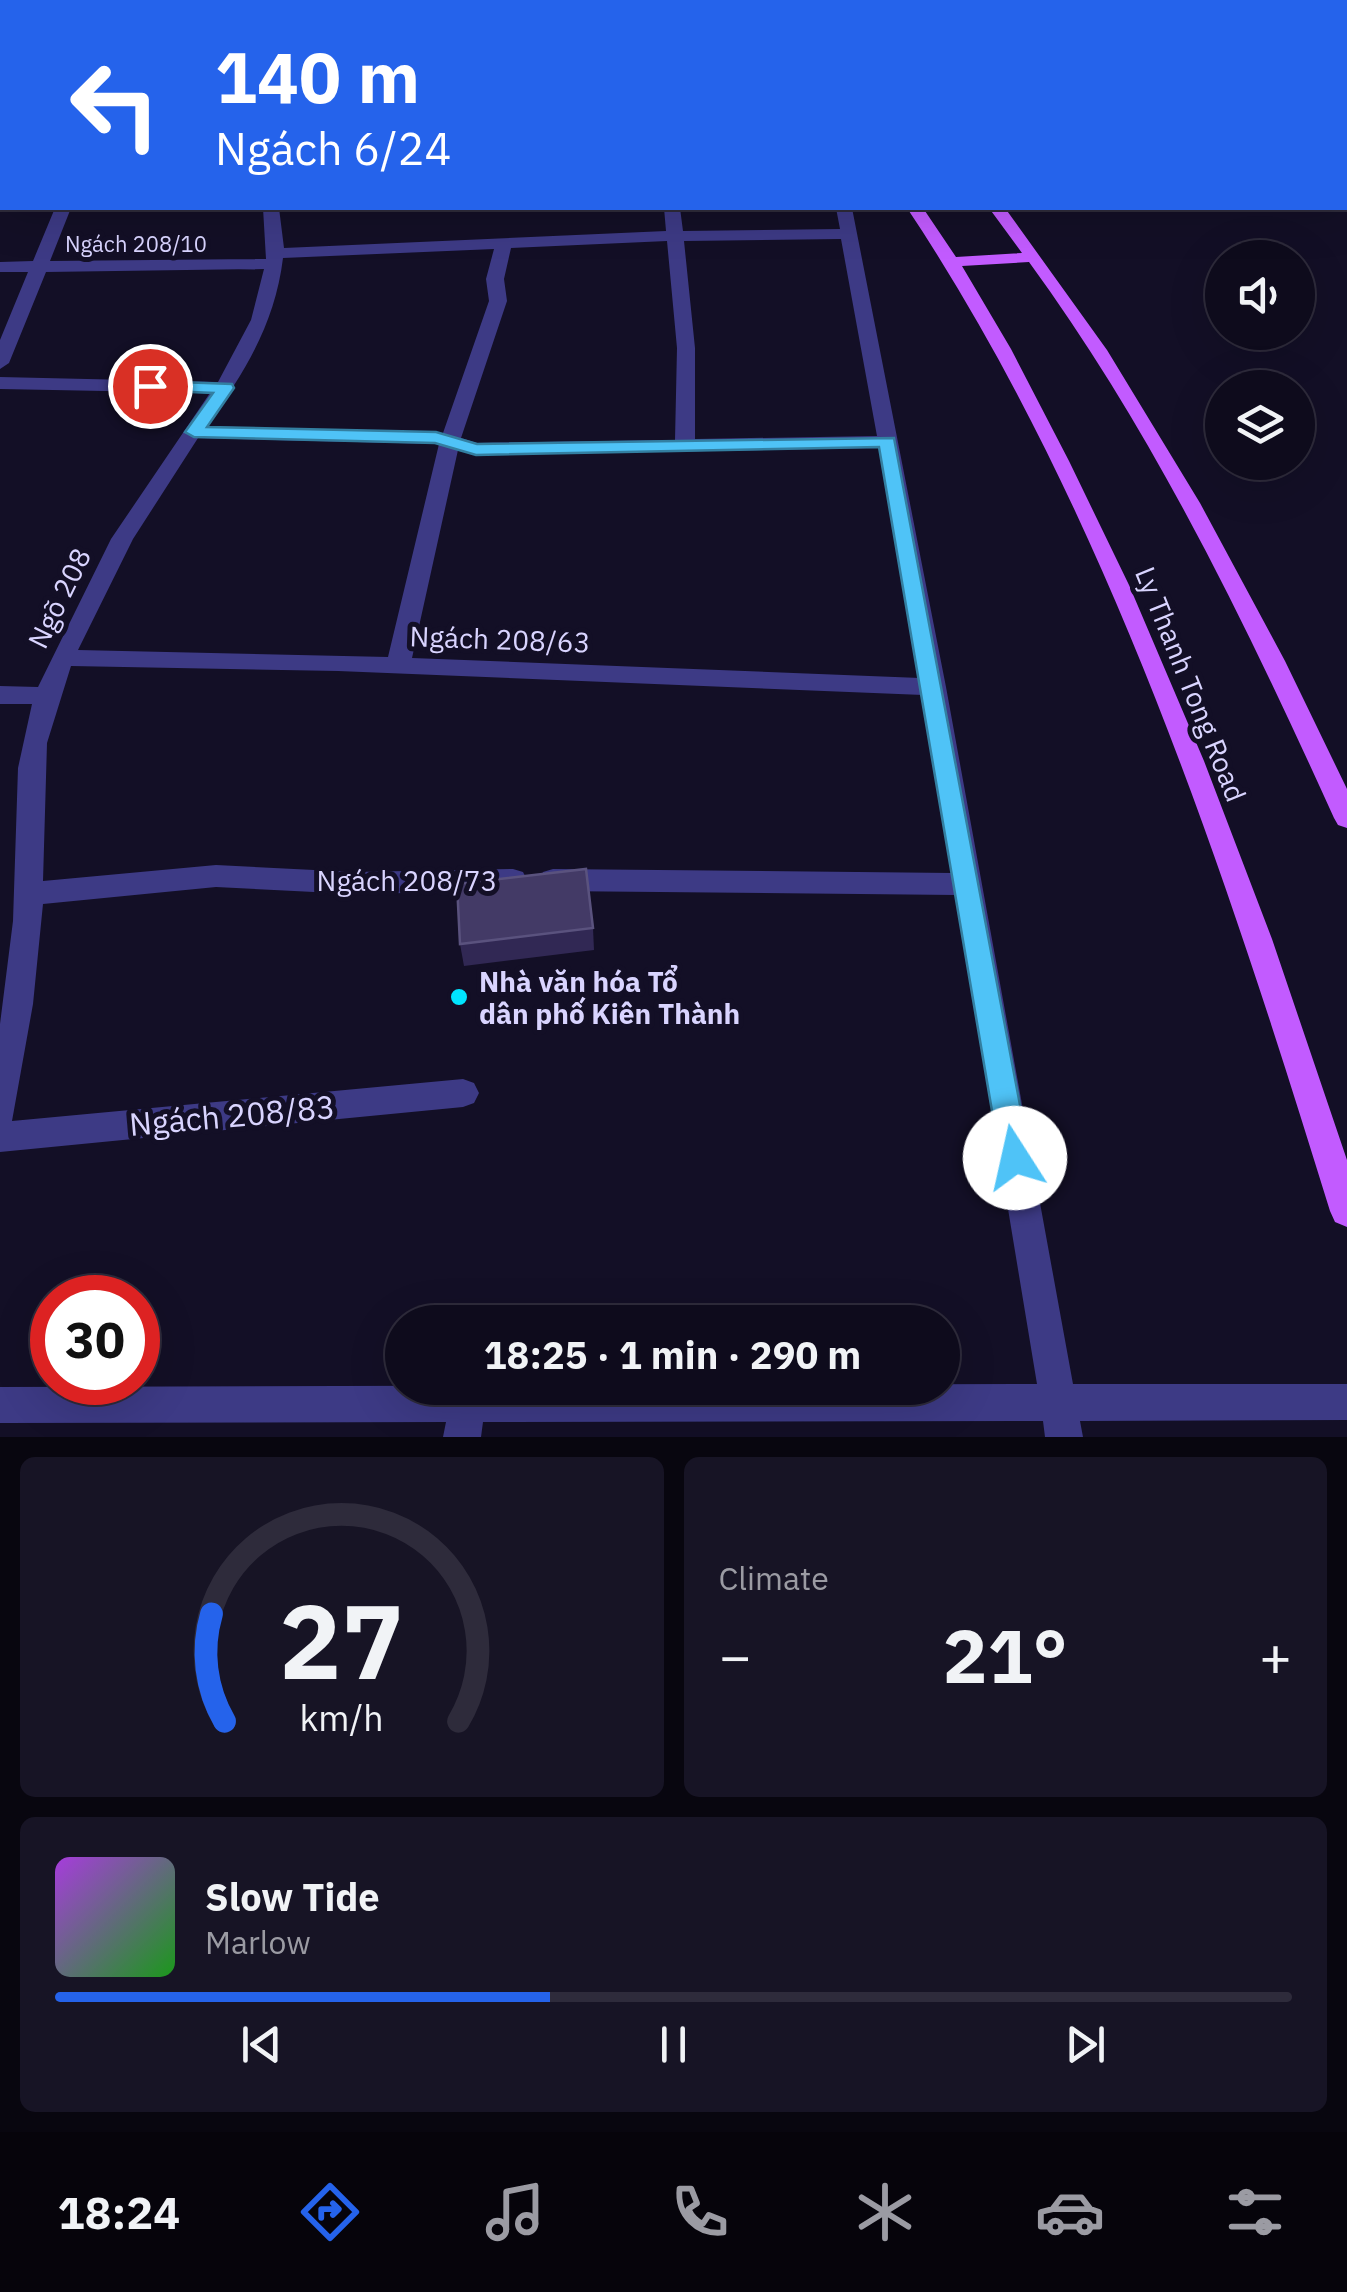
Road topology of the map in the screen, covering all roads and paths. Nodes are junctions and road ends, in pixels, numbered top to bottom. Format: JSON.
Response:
{"nodes":[{"id":1,"x":62,"y":210,"type":"edge"},
{"id":2,"x":271,"y":210,"type":"edge"},
{"id":3,"x":672,"y":210,"type":"edge"},
{"id":4,"x":916,"y":210,"type":"edge"},
{"id":5,"x":999,"y":210,"type":"edge"},
{"id":6,"x":846,"y":221,"type":"edge"},
{"id":7,"x":672,"y":236,"type":"junction"},
{"id":8,"x":503,"y":245,"type":"junction"},
{"id":9,"x":1033,"y":256,"type":"junction"},
{"id":10,"x":274,"y":259,"type":"junction"},
{"id":11,"x":950,"y":262,"type":"junction"},
{"id":12,"x":40,"y":266,"type":"junction"},
{"id":13,"x":0,"y":267,"type":"edge"},
{"id":14,"x":0,"y":363,"type":"edge"},
{"id":15,"x":0,"y":383,"type":"edge"},
{"id":16,"x":226,"y":388,"type":"junction"},
{"id":17,"x":194,"y":432,"type":"junction"},
{"id":18,"x":450,"y":441,"type":"junction"},
{"id":19,"x":888,"y":442,"type":"junction"},
{"id":20,"x":685,"y":445,"type":"junction"},
{"id":21,"x":63,"y":658,"type":"junction"},
{"id":22,"x":398,"y":665,"type":"junction"},
{"id":23,"x":934,"y":687,"type":"junction"},
{"id":24,"x":0,"y":695,"type":"edge"},
{"id":25,"x":47,"y":696,"type":"junction"},
{"id":26,"x":1347,"y":818,"type":"edge"},
{"id":27,"x":966,"y":884,"type":"junction"},
{"id":28,"x":30,"y":894,"type":"junction"},
{"id":29,"x":464,"y":1093,"type":"dead end"},
{"id":30,"x":0,"y":1112,"type":"edge"},
{"id":31,"x":0,"y":1136,"type":"edge"},
{"id":32,"x":1347,"y":1212,"type":"edge"},
{"id":33,"x":1347,"y":1402,"type":"edge"},
{"id":34,"x":0,"y":1405,"type":"edge"},
{"id":35,"x":1061,"y":1420,"type":"edge"},
{"id":36,"x":465,"y":1421,"type":"edge"}],
"edges":[{"from":1,"to":12,"type":"street"},
{"from":2,"to":10,"type":"street","name":"Ngõ 208"},
{"from":3,"to":7,"type":"street"},
{"from":4,"to":11,"type":"main road","name":"Ly Thanh Tong Road"},
{"from":5,"to":9,"type":"main road"},
{"from":6,"to":7,"type":"street","name":"Ngách 208/10"},
{"from":6,"to":19,"type":"street"},
{"from":7,"to":8,"type":"street","name":"Ngách 208/10"},
{"from":7,"to":20,"type":"street"},
{"from":8,"to":10,"type":"street","name":"Ngách 208/10"},
{"from":8,"to":18,"type":"street"},
{"from":9,"to":11,"type":"main road"},
{"from":9,"to":26,"type":"main road"},
{"from":10,"to":12,"type":"street","name":"Ngách 208/10"},
{"from":10,"to":16,"type":"street","name":"Ngõ 208"},
{"from":11,"to":32,"type":"main road","name":"Ly Thanh Tong Road"},
{"from":12,"to":13,"type":"street","name":"Ngách 208/10"},
{"from":12,"to":14,"type":"street"},
{"from":15,"to":16,"type":"street"},
{"from":16,"to":17,"type":"street","name":"Ngõ 208"},
{"from":17,"to":18,"type":"street"},
{"from":17,"to":21,"type":"street","name":"Ngõ 208"},
{"from":18,"to":20,"type":"street"},
{"from":18,"to":22,"type":"street"},
{"from":19,"to":20,"type":"street"},
{"from":19,"to":23,"type":"street"},
{"from":21,"to":22,"type":"street","name":"Ngách 208/63"},
{"from":21,"to":25,"type":"street","name":"Ngõ 208"},
{"from":22,"to":23,"type":"street","name":"Ngách 208/63"},
{"from":23,"to":27,"type":"street"},
{"from":24,"to":25,"type":"street"},
{"from":25,"to":28,"type":"street","name":"Ngõ 208"},
{"from":27,"to":28,"type":"street","name":"Ngách 208/73"},
{"from":27,"to":35,"type":"street"},
{"from":28,"to":30,"type":"street","name":"Ngõ 208"},
{"from":29,"to":31,"type":"street","name":"Ngách 208/83"},
{"from":33,"to":35,"type":"street"},
{"from":34,"to":36,"type":"street"},
{"from":35,"to":36,"type":"street"}]}
